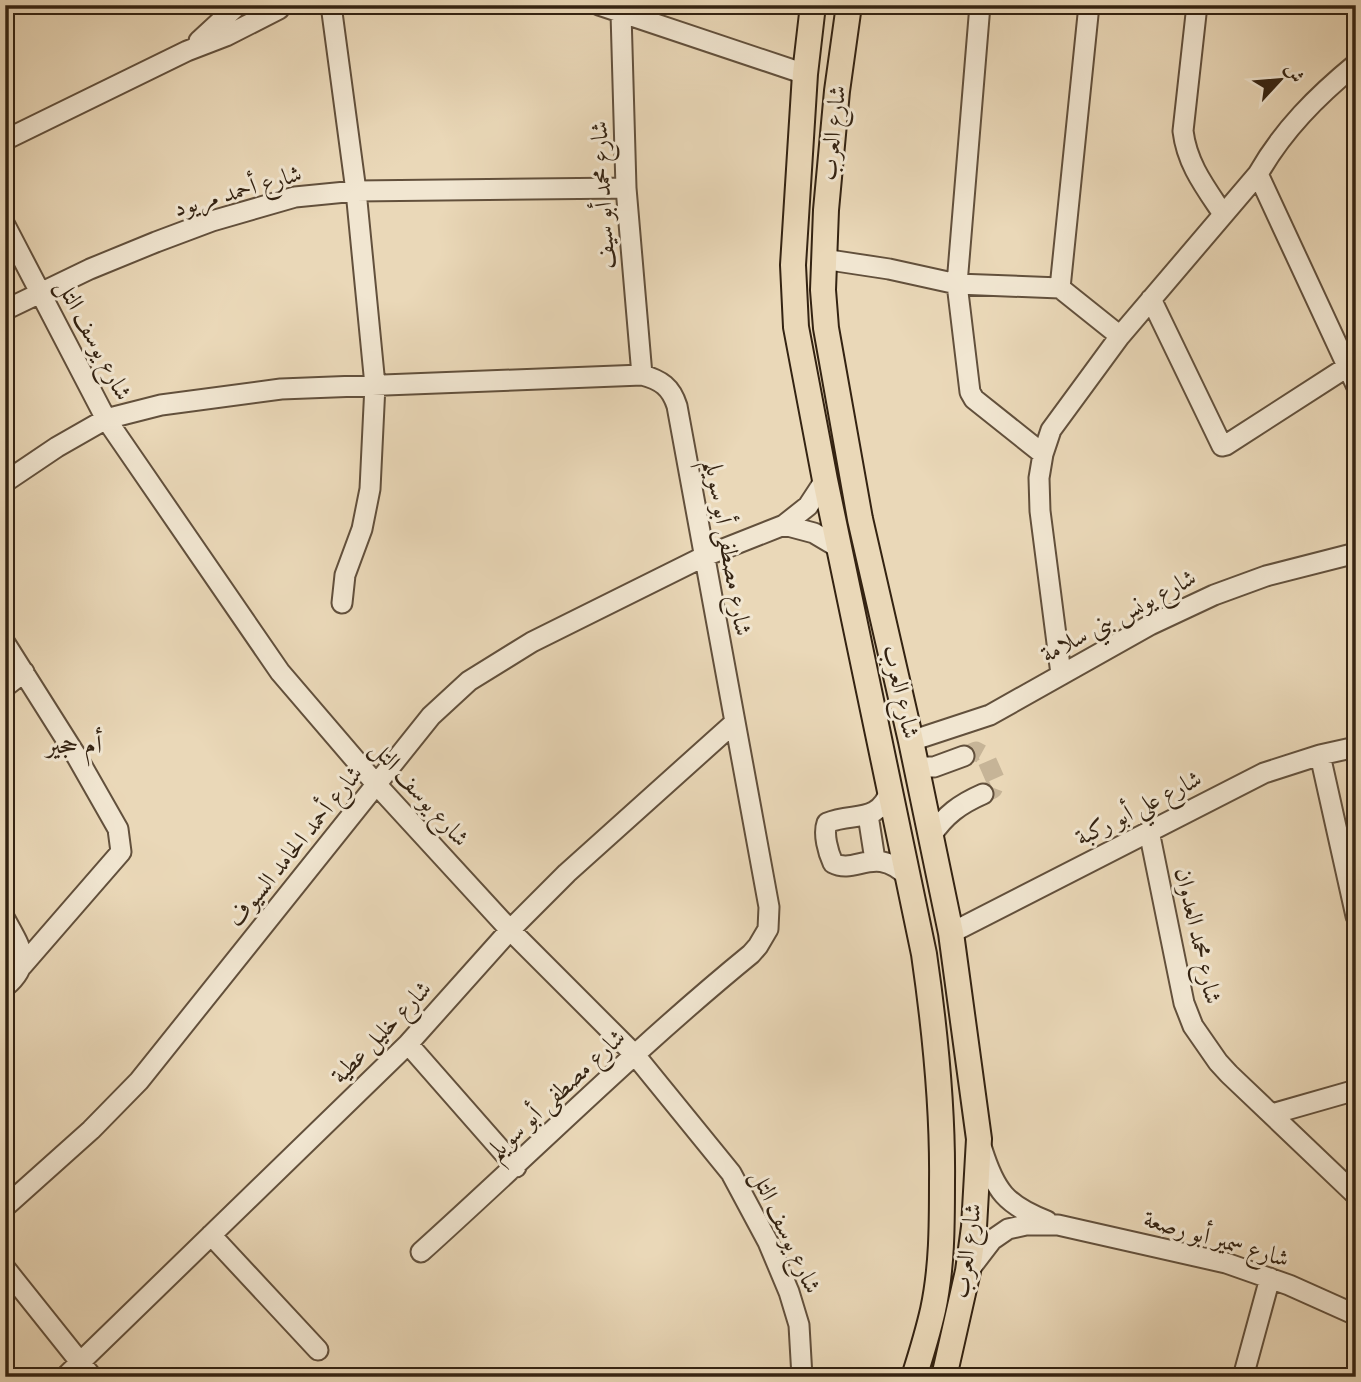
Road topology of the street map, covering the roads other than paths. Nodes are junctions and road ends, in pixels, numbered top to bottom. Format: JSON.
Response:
{"nodes":[{"id":1,"x":238,"y":5,"type":"edge"},
{"id":2,"x":331,"y":5,"type":"edge"},
{"id":3,"x":599,"y":5,"type":"edge"},
{"id":4,"x":813,"y":5,"type":"edge"},
{"id":5,"x":849,"y":5,"type":"edge"},
{"id":6,"x":980,"y":5,"type":"edge"},
{"id":7,"x":1089,"y":5,"type":"edge"},
{"id":8,"x":1197,"y":5,"type":"edge"},
{"id":9,"x":283,"y":6,"type":"edge"},
{"id":10,"x":621,"y":13,"type":"junction"},
{"id":11,"x":187,"y":51,"type":"junction"},
{"id":12,"x":1356,"y":64,"type":"edge"},
{"id":13,"x":805,"y":74,"type":"junction"},
{"id":14,"x":5,"y":141,"type":"edge"},
{"id":15,"x":1258,"y":174,"type":"junction"},
{"id":16,"x":626,"y":188,"type":"junction"},
{"id":17,"x":356,"y":191,"type":"junction"},
{"id":18,"x":1223,"y":214,"type":"junction"},
{"id":19,"x":5,"y":225,"type":"edge"},
{"id":20,"x":823,"y":259,"type":"junction"},
{"id":21,"x":957,"y":284,"type":"junction"},
{"id":22,"x":1060,"y":288,"type":"junction"},
{"id":23,"x":39,"y":292,"type":"junction"},
{"id":24,"x":1152,"y":299,"type":"junction"},
{"id":25,"x":5,"y":310,"type":"edge"},
{"id":26,"x":1120,"y":336,"type":"junction"},
{"id":27,"x":1347,"y":367,"type":"junction"},
{"id":28,"x":642,"y":375,"type":"junction"},
{"id":29,"x":375,"y":385,"type":"junction"},
{"id":30,"x":1356,"y":385,"type":"edge"},
{"id":31,"x":106,"y":419,"type":"junction"},
{"id":32,"x":1043,"y":454,"type":"junction"},
{"id":33,"x":825,"y":480,"type":"junction"},
{"id":34,"x":5,"y":482,"type":"edge"},
{"id":35,"x":784,"y":525,"type":"junction"},
{"id":36,"x":841,"y":550,"type":"junction"},
{"id":37,"x":1356,"y":553,"type":"edge"},
{"id":38,"x":703,"y":557,"type":"junction"},
{"id":39,"x":342,"y":603,"type":"dead end"},
{"id":40,"x":5,"y":643,"type":"edge"},
{"id":41,"x":23,"y":672,"type":"junction"},
{"id":42,"x":1061,"y":674,"type":"junction"},
{"id":43,"x":5,"y":688,"type":"edge"},
{"id":44,"x":734,"y":723,"type":"junction"},
{"id":45,"x":911,"y":741,"type":"junction"},
{"id":46,"x":1356,"y":747,"type":"edge"},
{"id":47,"x":1320,"y":755,"type":"junction"},
{"id":48,"x":964,"y":756,"type":"tunnel mouth"},
{"id":49,"x":917,"y":766,"type":"junction"},
{"id":50,"x":376,"y":785,"type":"junction"},
{"id":51,"x":891,"y":789,"type":"junction"},
{"id":52,"x":983,"y":794,"type":"dead end"},
{"id":53,"x":868,"y":815,"type":"junction"},
{"id":54,"x":1149,"y":831,"type":"junction"},
{"id":55,"x":931,"y":836,"type":"junction"},
{"id":56,"x":875,"y":860,"type":"junction"},
{"id":57,"x":908,"y":877,"type":"junction"},
{"id":58,"x":1355,"y":912,"type":"edge"},
{"id":59,"x":5,"y":919,"type":"edge"},
{"id":60,"x":510,"y":930,"type":"junction"},
{"id":61,"x":951,"y":933,"type":"junction"},
{"id":62,"x":22,"y":966,"type":"junction"},
{"id":63,"x":5,"y":987,"type":"edge"},
{"id":64,"x":408,"y":1044,"type":"junction"},
{"id":65,"x":635,"y":1055,"type":"junction"},
{"id":66,"x":1356,"y":1090,"type":"edge"},
{"id":67,"x":975,"y":1096,"type":"junction"},
{"id":68,"x":941,"y":1099,"type":"junction"},
{"id":69,"x":1272,"y":1114,"type":"junction"},
{"id":70,"x":979,"y":1139,"type":"junction"},
{"id":71,"x":516,"y":1167,"type":"junction"},
{"id":72,"x":1356,"y":1195,"type":"edge"},
{"id":73,"x":5,"y":1207,"type":"edge"},
{"id":74,"x":1058,"y":1225,"type":"junction"},
{"id":75,"x":211,"y":1235,"type":"junction"},
{"id":76,"x":421,"y":1252,"type":"dead end"},
{"id":77,"x":5,"y":1268,"type":"edge"},
{"id":78,"x":968,"y":1271,"type":"junction"},
{"id":79,"x":1270,"y":1278,"type":"junction"},
{"id":80,"x":1356,"y":1315,"type":"edge"},
{"id":81,"x":318,"y":1350,"type":"dead end"},
{"id":82,"x":917,"y":1368,"type":"edge"},
{"id":83,"x":86,"y":1369,"type":"edge"},
{"id":84,"x":945,"y":1371,"type":"edge"},
{"id":85,"x":65,"y":1377,"type":"edge"},
{"id":86,"x":802,"y":1377,"type":"edge"},
{"id":87,"x":1243,"y":1377,"type":"edge"}],
"edges":[{"from":1,"to":11,"type":"street"},
{"from":2,"to":17,"type":"street"},
{"from":3,"to":10,"type":"street"},
{"from":4,"to":13,"type":"main road","name":"شارع العرب"},
{"from":5,"to":20,"type":"main road","name":"شارع العرب"},
{"from":6,"to":21,"type":"street"},
{"from":7,"to":22,"type":"street"},
{"from":8,"to":18,"type":"street"},
{"from":9,"to":11,"type":"street"},
{"from":10,"to":13,"type":"street"},
{"from":10,"to":16,"type":"street","name":"شارع محمد أبو سيف"},
{"from":11,"to":14,"type":"street"},
{"from":12,"to":15,"type":"street"},
{"from":13,"to":33,"type":"main road","name":"شارع العرب"},
{"from":15,"to":18,"type":"street"},
{"from":15,"to":27,"type":"street"},
{"from":16,"to":17,"type":"street","name":"شارع أحمد مريود"},
{"from":16,"to":28,"type":"street","name":"شارع محمد أبو سيف"},
{"from":17,"to":23,"type":"street","name":"شارع أحمد مريود"},
{"from":17,"to":29,"type":"street"},
{"from":18,"to":24,"type":"street"},
{"from":19,"to":23,"type":"street","name":"شارع يوسف التل"},
{"from":20,"to":21,"type":"street"},
{"from":20,"to":45,"type":"main road","name":"شارع العرب"},
{"from":21,"to":22,"type":"street"},
{"from":21,"to":32,"type":"street"},
{"from":22,"to":26,"type":"street"},
{"from":23,"to":25,"type":"street","name":"شارع أحمد مريود"},
{"from":23,"to":31,"type":"street","name":"شارع يوسف التل"},
{"from":24,"to":26,"type":"street"},
{"from":24,"to":27,"type":"street"},
{"from":26,"to":32,"type":"street"},
{"from":27,"to":30,"type":"street"},
{"from":28,"to":29,"type":"street"},
{"from":28,"to":38,"type":"street","name":"شارع مصطفى أبو سويلم"},
{"from":29,"to":31,"type":"street"},
{"from":29,"to":39,"type":"street"},
{"from":31,"to":34,"type":"street"},
{"from":31,"to":50,"type":"street","name":"شارع يوسف التل"},
{"from":32,"to":42,"type":"street"},
{"from":33,"to":35,"type":"street","name":"شارع أحمد الحامد السيوف"},
{"from":33,"to":36,"type":"main road","name":"شارع العرب"},
{"from":35,"to":36,"type":"street"},
{"from":35,"to":38,"type":"street","name":"شارع أحمد الحامد السيوف"},
{"from":36,"to":51,"type":"main road","name":"شارع العرب"},
{"from":37,"to":42,"type":"street","name":"شارع يونس بني سلامة"},
{"from":38,"to":44,"type":"street","name":"شارع مصطفى أبو سويلم"},
{"from":38,"to":50,"type":"street","name":"شارع أحمد الحامد السيوف"},
{"from":40,"to":41,"type":"street"},
{"from":41,"to":43,"type":"street"},
{"from":41,"to":62,"type":"street"},
{"from":42,"to":45,"type":"street","name":"شارع يونس بني سلامة"},
{"from":44,"to":60,"type":"street","name":"شارع خليل عطية"},
{"from":44,"to":65,"type":"street","name":"شارع مصطفى أبو سويلم"},
{"from":45,"to":49,"type":"main road","name":"شارع العرب"},
{"from":46,"to":47,"type":"street","name":"شارع علي أبو ركبة"},
{"from":47,"to":54,"type":"street","name":"شارع علي أبو ركبة"},
{"from":47,"to":58,"type":"street"},
{"from":48,"to":49,"type":"street"},
{"from":49,"to":55,"type":"main road","name":"شارع العرب"},
{"from":50,"to":60,"type":"street","name":"شارع يوسف التل"},
{"from":50,"to":73,"type":"street","name":"شارع أحمد الحامد السيوف"},
{"from":51,"to":53,"type":"street"},
{"from":51,"to":57,"type":"main road","name":"شارع العرب"},
{"from":52,"to":55,"type":"street"},
{"from":53,"to":56,"type":"street"},
{"from":53,"to":56,"type":"street"},
{"from":54,"to":61,"type":"street","name":"شارع علي أبو ركبة"},
{"from":54,"to":69,"type":"street","name":"شارع محمد العدوان"},
{"from":55,"to":61,"type":"main road","name":"شارع العرب"},
{"from":56,"to":57,"type":"street"},
{"from":57,"to":68,"type":"main road","name":"شارع العرب"},
{"from":59,"to":62,"type":"street"},
{"from":60,"to":64,"type":"street","name":"شارع خليل عطية"},
{"from":60,"to":65,"type":"street","name":"شارع يوسف التل"},
{"from":61,"to":67,"type":"main road","name":"شارع العرب"},
{"from":62,"to":63,"type":"street"},
{"from":64,"to":71,"type":"street"},
{"from":64,"to":75,"type":"street","name":"شارع خليل عطية"},
{"from":65,"to":71,"type":"street","name":"شارع مصطفى أبو سويلم"},
{"from":65,"to":86,"type":"street","name":"شارع يوسف التل"},
{"from":66,"to":69,"type":"street"},
{"from":67,"to":68,"type":"main road"},
{"from":67,"to":70,"type":"main road","name":"شارع العرب"},
{"from":68,"to":82,"type":"main road","name":"شارع العرب"},
{"from":69,"to":72,"type":"street","name":"شارع محمد العدوان"},
{"from":70,"to":74,"type":"street","name":"شارع سمير أبو رصعة"},
{"from":70,"to":78,"type":"main road","name":"شارع العرب"},
{"from":71,"to":76,"type":"street","name":"شارع مصطفى أبو سويلم"},
{"from":74,"to":78,"type":"street","name":"شارع سمير أبو رصعة"},
{"from":74,"to":79,"type":"street","name":"شارع سمير أبو رصعة"},
{"from":75,"to":81,"type":"street"},
{"from":75,"to":83,"type":"street","name":"شارع خليل عطية"},
{"from":77,"to":83,"type":"street"},
{"from":78,"to":84,"type":"main road","name":"شارع العرب"},
{"from":79,"to":80,"type":"street","name":"شارع سمير أبو رصعة"},
{"from":79,"to":87,"type":"street"},
{"from":82,"to":84,"type":"main road"},
{"from":83,"to":85,"type":"street","name":"شارع خليل عطية"}]}
